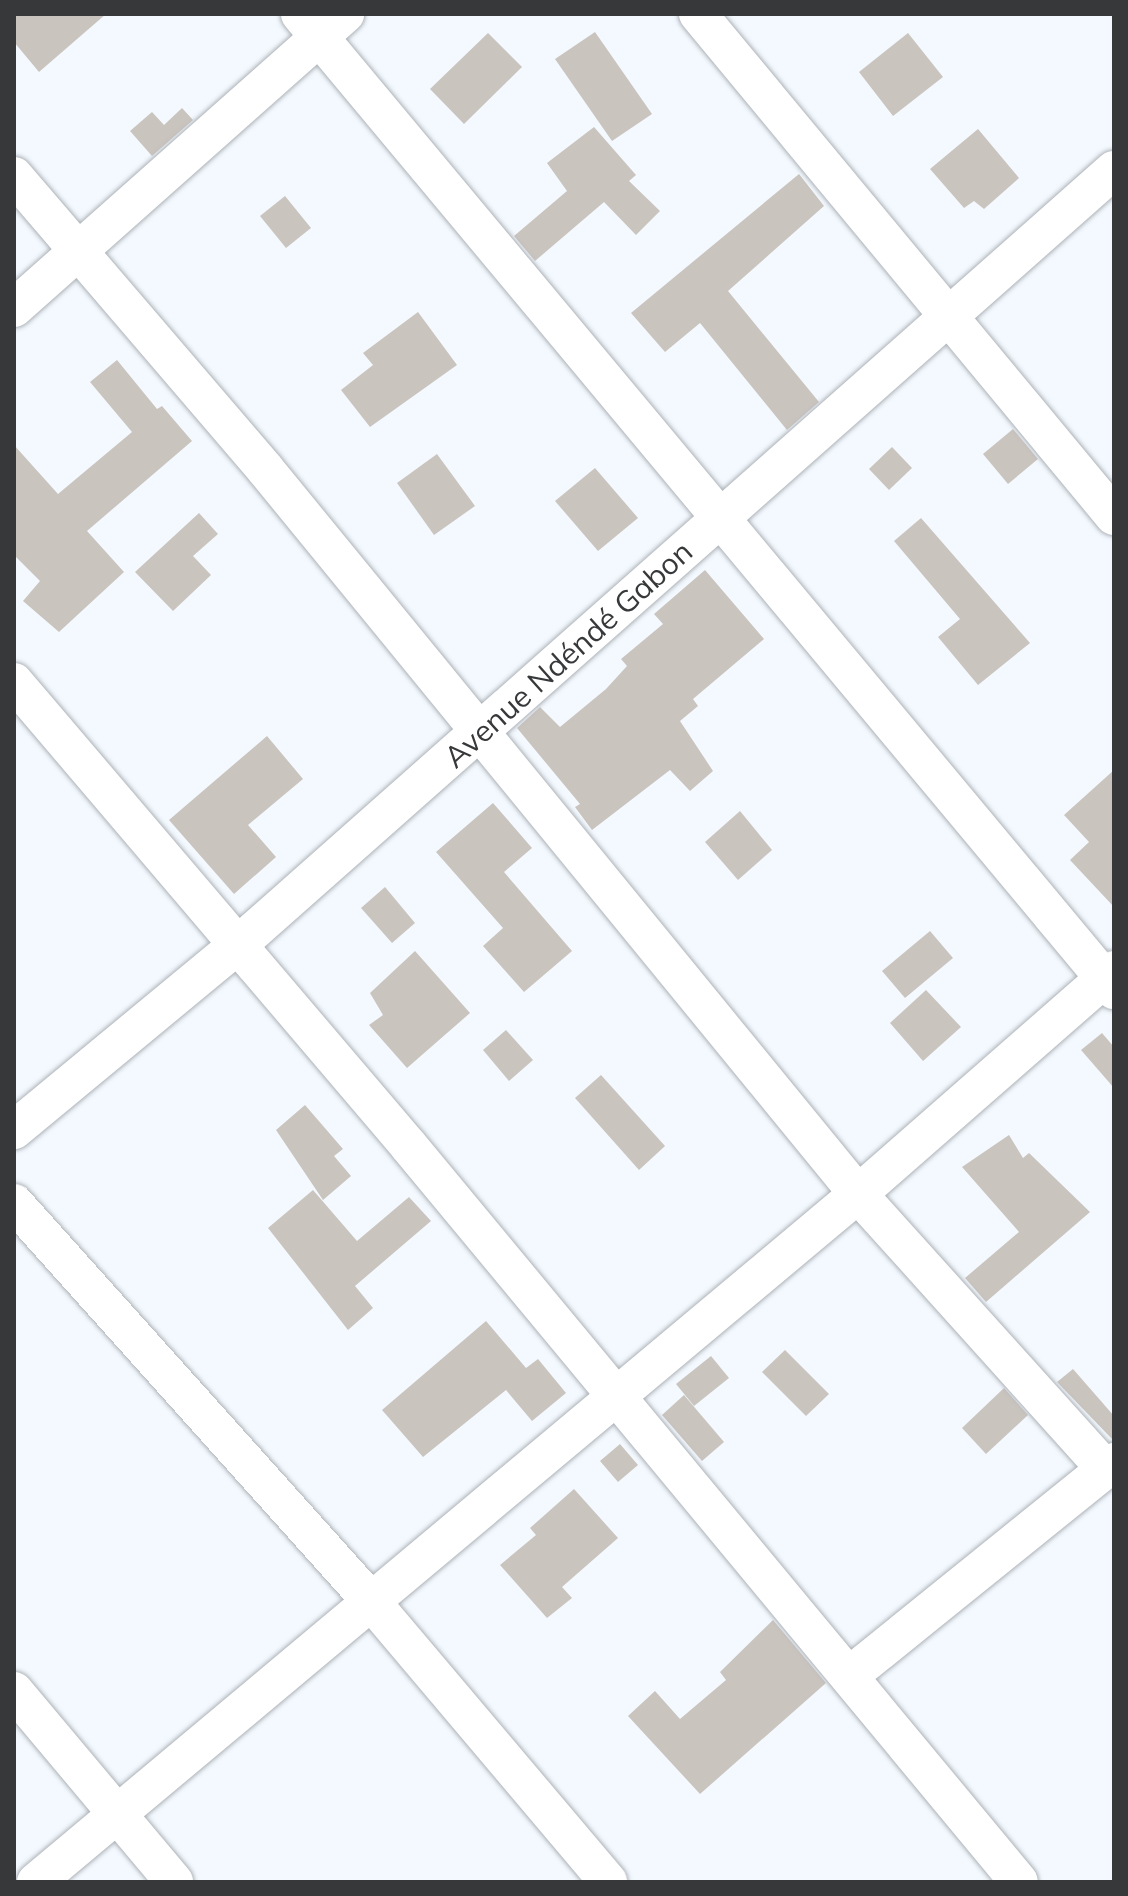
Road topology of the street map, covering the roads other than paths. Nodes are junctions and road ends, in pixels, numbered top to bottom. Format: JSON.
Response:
{"nodes":[{"id":1,"x":698,"y":14,"type":"edge"},
{"id":2,"x":322,"y":21,"type":"edge"},
{"id":3,"x":1114,"y":170,"type":"edge"},
{"id":4,"x":14,"y":176,"type":"edge"},
{"id":5,"x":78,"y":250,"type":"junction"},
{"id":6,"x":14,"y":308,"type":"edge"},
{"id":7,"x":950,"y":317,"type":"junction"},
{"id":8,"x":1114,"y":516,"type":"edge"},
{"id":9,"x":719,"y":519,"type":"junction"},
{"id":10,"x":14,"y":682,"type":"edge"},
{"id":11,"x":479,"y":733,"type":"junction"},
{"id":12,"x":239,"y":944,"type":"junction"},
{"id":13,"x":1111,"y":979,"type":"edge"},
{"id":14,"x":14,"y":1130,"type":"edge"},
{"id":15,"x":858,"y":1194,"type":"junction"},
{"id":16,"x":14,"y":1203,"type":"edge"},
{"id":17,"x":615,"y":1394,"type":"junction"},
{"id":18,"x":1110,"y":1465,"type":"edge"},
{"id":19,"x":370,"y":1600,"type":"junction"},
{"id":20,"x":849,"y":1676,"type":"junction"},
{"id":21,"x":14,"y":1691,"type":"edge"},
{"id":22,"x":115,"y":1815,"type":"junction"},
{"id":23,"x":36,"y":1882,"type":"edge"},
{"id":24,"x":174,"y":1882,"type":"edge"},
{"id":25,"x":608,"y":1882,"type":"edge"},
{"id":26,"x":1019,"y":1882,"type":"edge"}],
"edges":[{"from":1,"to":7,"type":"street"},
{"from":2,"to":5,"type":"street"},
{"from":2,"to":9,"type":"street"},
{"from":3,"to":7,"type":"street","name":"Avenue Ndéndé Gabon"},
{"from":4,"to":5,"type":"street"},
{"from":5,"to":6,"type":"street"},
{"from":5,"to":11,"type":"street"},
{"from":7,"to":8,"type":"street"},
{"from":7,"to":9,"type":"street","name":"Avenue Ndéndé Gabon"},
{"from":9,"to":11,"type":"street","name":"Avenue Ndéndé Gabon"},
{"from":9,"to":13,"type":"street"},
{"from":10,"to":12,"type":"street"},
{"from":11,"to":12,"type":"street","name":"Avenue Ndéndé Gabon"},
{"from":11,"to":15,"type":"street"},
{"from":12,"to":14,"type":"street","name":"Avenue Ndéndé Gabon"},
{"from":12,"to":17,"type":"street"},
{"from":13,"to":15,"type":"street"},
{"from":15,"to":17,"type":"street"},
{"from":15,"to":18,"type":"street"},
{"from":16,"to":19,"type":"street"},
{"from":17,"to":19,"type":"street"},
{"from":17,"to":20,"type":"street"},
{"from":18,"to":20,"type":"street"},
{"from":19,"to":22,"type":"street"},
{"from":19,"to":25,"type":"street"},
{"from":20,"to":26,"type":"street"},
{"from":21,"to":22,"type":"street"},
{"from":22,"to":23,"type":"street"},
{"from":22,"to":24,"type":"street"}]}
